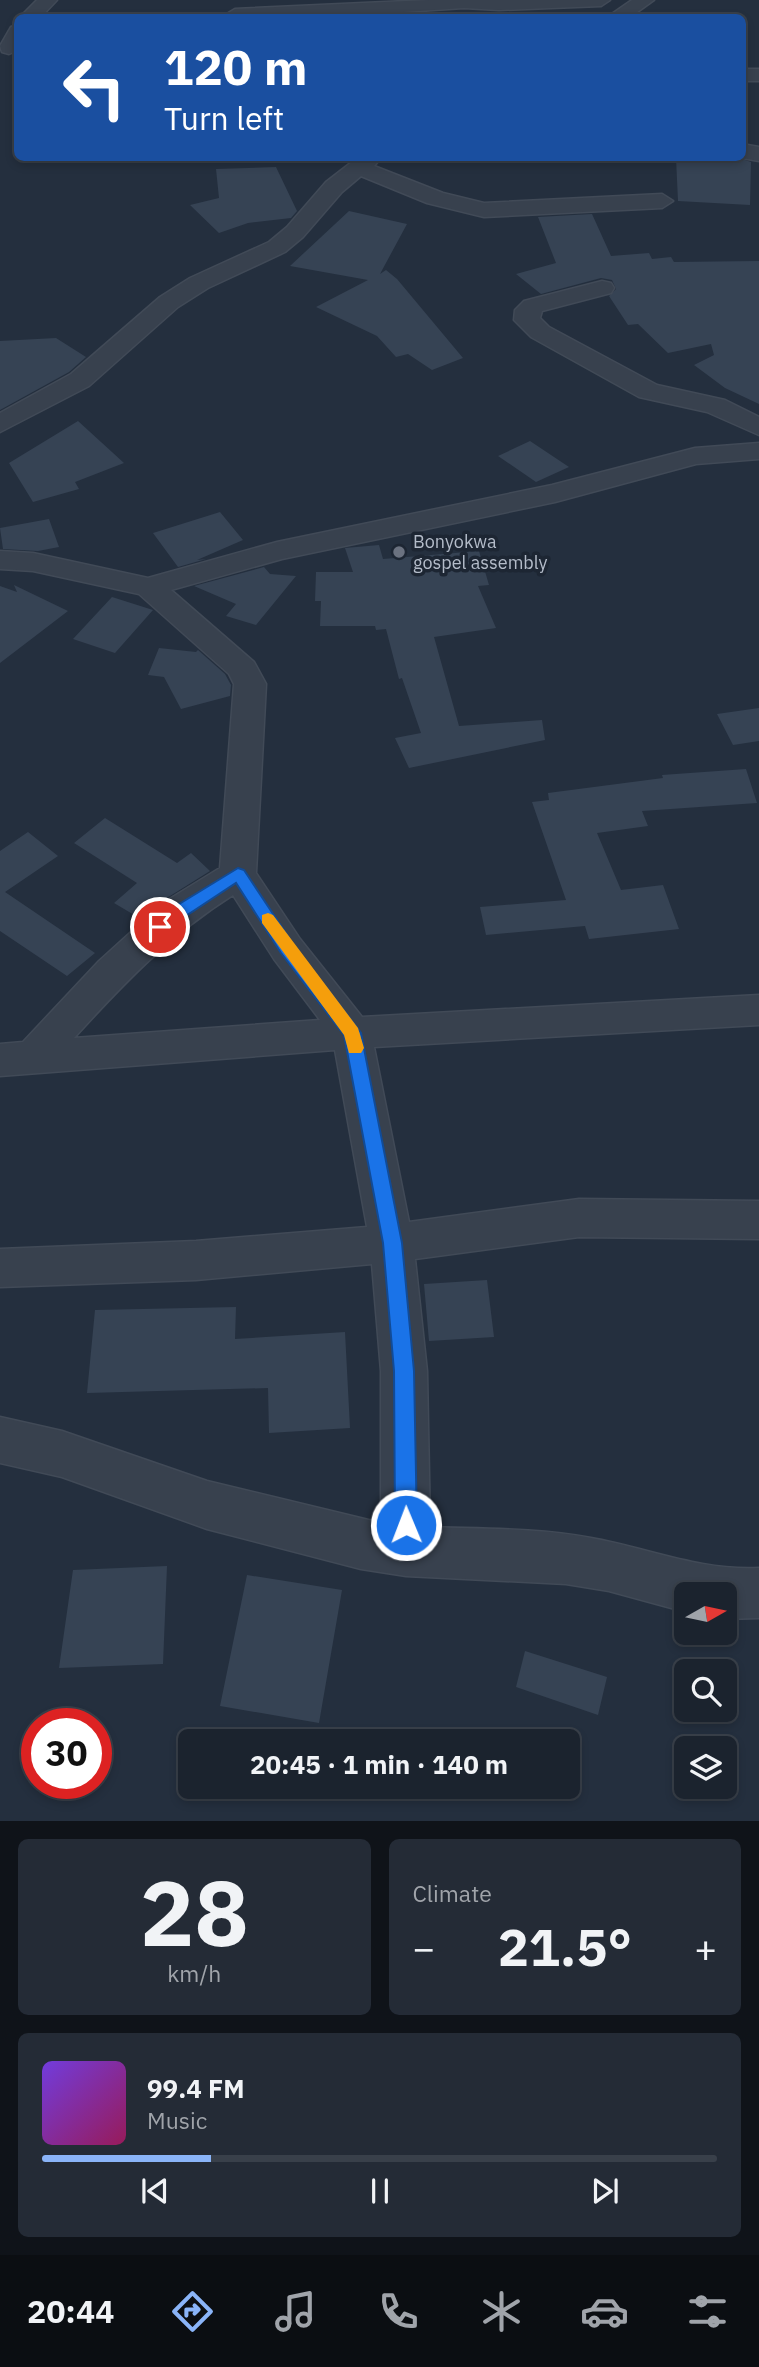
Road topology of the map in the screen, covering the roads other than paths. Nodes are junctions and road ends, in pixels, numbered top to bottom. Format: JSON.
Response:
{"nodes":[{"id":1,"x":48,"y":0,"type":"edge"},
{"id":2,"x":220,"y":0,"type":"edge"},
{"id":3,"x":601,"y":0,"type":"edge"},
{"id":4,"x":645,"y":0,"type":"edge"},
{"id":5,"x":425,"y":12,"type":"edge"},
{"id":6,"x":32,"y":14,"type":"edge"},
{"id":7,"x":234,"y":14,"type":"edge"},
{"id":8,"x":330,"y":14,"type":"edge"},
{"id":9,"x":622,"y":14,"type":"edge"},
{"id":10,"x":364,"y":162,"type":"edge"},
{"id":11,"x":662,"y":201,"type":"dead end"},
{"id":12,"x":602,"y":288,"type":"dead end"},
{"id":13,"x":0,"y":424,"type":"edge"},
{"id":14,"x":759,"y":427,"type":"edge"},
{"id":15,"x":759,"y":451,"type":"edge"},
{"id":16,"x":0,"y":560,"type":"edge"},
{"id":17,"x":149,"y":587,"type":"junction"},
{"id":18,"x":238,"y":874,"type":"junction"},
{"id":19,"x":759,"y":1010,"type":"edge"},
{"id":20,"x":352,"y":1033,"type":"junction"},
{"id":21,"x":16,"y":1059,"type":"edge"},
{"id":22,"x":759,"y":1220,"type":"edge"},
{"id":23,"x":393,"y":1243,"type":"junction"},
{"id":24,"x":0,"y":1268,"type":"edge"},
{"id":25,"x":0,"y":1440,"type":"edge"},
{"id":26,"x":406,"y":1551,"type":"junction"},
{"id":27,"x":759,"y":1593,"type":"edge"}],
"edges":[{"from":1,"to":6,"type":"street"},
{"from":2,"to":7,"type":"street"},
{"from":3,"to":5,"type":"street"},
{"from":4,"to":9,"type":"street"},
{"from":5,"to":8,"type":"street"},
{"from":10,"to":11,"type":"street"},
{"from":10,"to":13,"type":"street"},
{"from":12,"to":14,"type":"street"},
{"from":15,"to":17,"type":"street"},
{"from":16,"to":17,"type":"street"},
{"from":17,"to":18,"type":"street"},
{"from":18,"to":20,"type":"street"},
{"from":18,"to":21,"type":"street"},
{"from":19,"to":20,"type":"street"},
{"from":20,"to":21,"type":"street"},
{"from":20,"to":23,"type":"street"},
{"from":22,"to":23,"type":"street"},
{"from":23,"to":24,"type":"street"},
{"from":23,"to":26,"type":"street"},
{"from":25,"to":26,"type":"street"},
{"from":26,"to":27,"type":"street"}]}
